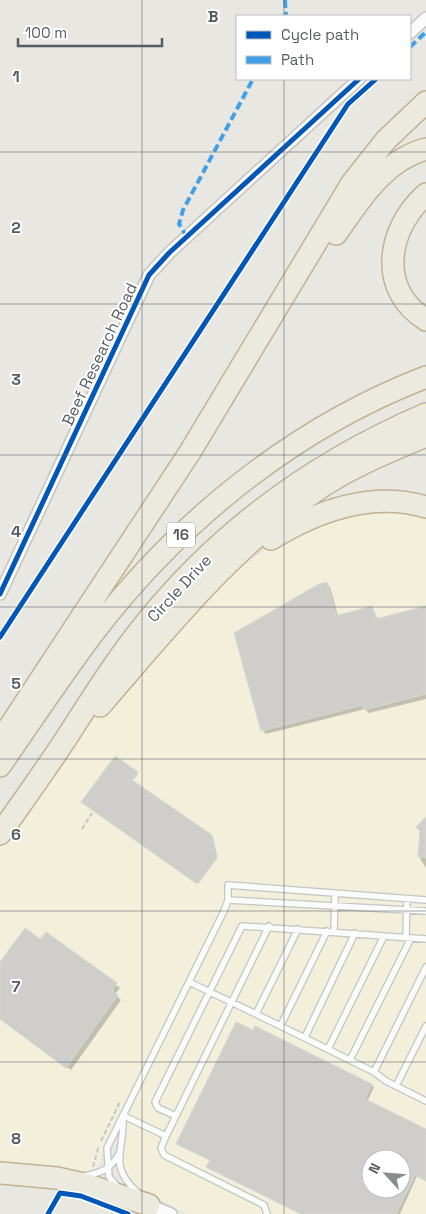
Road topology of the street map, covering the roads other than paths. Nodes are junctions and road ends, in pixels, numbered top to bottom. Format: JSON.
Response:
{"nodes":[{"id":1,"x":426,"y":18,"type":"edge"},
{"id":2,"x":411,"y":32,"type":"edge"},
{"id":3,"x":358,"y":80,"type":"edge"},
{"id":4,"x":426,"y":102,"type":"edge"},
{"id":5,"x":426,"y":149,"type":"edge"},
{"id":6,"x":426,"y":194,"type":"edge"},
{"id":7,"x":426,"y":320,"type":"edge"},
{"id":8,"x":426,"y":376,"type":"edge"},
{"id":9,"x":426,"y":414,"type":"edge"},
{"id":10,"x":426,"y":436,"type":"edge"},
{"id":11,"x":190,"y":452,"type":"junction"},
{"id":12,"x":426,"y":507,"type":"edge"},
{"id":13,"x":198,"y":593,"type":"junction"},
{"id":14,"x":0,"y":594,"type":"edge"},
{"id":15,"x":68,"y":734,"type":"junction"},
{"id":16,"x":0,"y":741,"type":"edge"},
{"id":17,"x":0,"y":766,"type":"edge"},
{"id":18,"x":0,"y":834,"type":"edge"},
{"id":19,"x":335,"y":893,"type":"junction"},
{"id":20,"x":407,"y":898,"type":"junction"},
{"id":21,"x":228,"y":900,"type":"junction"},
{"id":22,"x":426,"y":900,"type":"edge"},
{"id":23,"x":335,"y":906,"type":"junction"},
{"id":24,"x":407,"y":910,"type":"junction"},
{"id":25,"x":426,"y":911,"type":"edge"},
{"id":26,"x":269,"y":926,"type":"junction"},
{"id":27,"x":298,"y":929,"type":"junction"},
{"id":28,"x":331,"y":931,"type":"junction"},
{"id":29,"x":356,"y":933,"type":"junction"},
{"id":30,"x":384,"y":936,"type":"junction"},
{"id":31,"x":408,"y":937,"type":"junction"},
{"id":32,"x":426,"y":939,"type":"edge"},
{"id":33,"x":426,"y":967,"type":"edge"},
{"id":34,"x":189,"y":982,"type":"junction"},
{"id":35,"x":209,"y":992,"type":"junction"},
{"id":36,"x":231,"y":1002,"type":"junction"},
{"id":37,"x":256,"y":1014,"type":"junction"},
{"id":38,"x":281,"y":1025,"type":"junction"},
{"id":39,"x":426,"y":1026,"type":"edge"},
{"id":40,"x":304,"y":1037,"type":"junction"},
{"id":41,"x":328,"y":1048,"type":"junction"},
{"id":42,"x":350,"y":1060,"type":"junction"},
{"id":43,"x":374,"y":1072,"type":"junction"},
{"id":44,"x":396,"y":1086,"type":"junction"},
{"id":45,"x":426,"y":1093,"type":"edge"},
{"id":46,"x":424,"y":1100,"type":"edge"},
{"id":47,"x":176,"y":1116,"type":"junction"},
{"id":48,"x":123,"y":1117,"type":"junction"},
{"id":49,"x":166,"y":1136,"type":"junction"},
{"id":50,"x":120,"y":1152,"type":"junction"},
{"id":51,"x":107,"y":1169,"type":"junction"},
{"id":52,"x":0,"y":1173,"type":"edge"},
{"id":53,"x":58,"y":1178,"type":"junction"},
{"id":54,"x":150,"y":1204,"type":"junction"},
{"id":55,"x":171,"y":1214,"type":"edge"},
{"id":56,"x":267,"y":1214,"type":"edge"}],
"edges":[{"from":1,"to":2,"type":"street"},
{"from":3,"to":14,"type":"street","name":"Beef Research Road"},
{"from":4,"to":11,"type":"highway"},
{"from":5,"to":11,"type":"highway"},
{"from":6,"to":7,"type":"highway"},
{"from":8,"to":17,"type":"highway","number":"16"},
{"from":9,"to":15,"type":"highway","name":"Circle Drive","number":"16"},
{"from":10,"to":13,"type":"highway"},
{"from":11,"to":16,"type":"highway"},
{"from":12,"to":13,"type":"highway"},
{"from":13,"to":15,"type":"highway"},
{"from":15,"to":18,"type":"highway","name":"Circle Drive","number":"16"},
{"from":19,"to":20,"type":"lane"},
{"from":19,"to":21,"type":"lane"},
{"from":19,"to":23,"type":"lane"},
{"from":20,"to":22,"type":"lane"},
{"from":20,"to":24,"type":"lane"},
{"from":21,"to":23,"type":"lane"},
{"from":21,"to":34,"type":"lane"},
{"from":23,"to":24,"type":"lane"},
{"from":23,"to":28,"type":"lane"},
{"from":24,"to":25,"type":"lane"},
{"from":24,"to":31,"type":"lane"},
{"from":26,"to":27,"type":"lane"},
{"from":26,"to":35,"type":"lane"},
{"from":26,"to":36,"type":"lane"},
{"from":27,"to":28,"type":"lane"},
{"from":27,"to":37,"type":"lane"},
{"from":28,"to":29,"type":"lane"},
{"from":28,"to":38,"type":"lane"},
{"from":29,"to":30,"type":"lane"},
{"from":29,"to":40,"type":"lane"},
{"from":30,"to":31,"type":"lane"},
{"from":30,"to":41,"type":"lane"},
{"from":31,"to":32,"type":"lane"},
{"from":31,"to":42,"type":"lane"},
{"from":33,"to":43,"type":"lane"},
{"from":34,"to":35,"type":"lane"},
{"from":34,"to":48,"type":"lane"},
{"from":35,"to":36,"type":"lane"},
{"from":35,"to":47,"type":"lane"},
{"from":36,"to":37,"type":"lane"},
{"from":36,"to":47,"type":"lane"},
{"from":37,"to":38,"type":"lane"},
{"from":38,"to":40,"type":"lane"},
{"from":39,"to":44,"type":"lane"},
{"from":40,"to":41,"type":"lane"},
{"from":41,"to":42,"type":"lane"},
{"from":42,"to":43,"type":"lane"},
{"from":43,"to":44,"type":"lane"},
{"from":44,"to":46,"type":"lane"},
{"from":45,"to":46,"type":"lane"},
{"from":47,"to":49,"type":"lane"},
{"from":48,"to":49,"type":"lane"},
{"from":48,"to":50,"type":"lane"},
{"from":48,"to":51,"type":"lane"},
{"from":49,"to":56,"type":"lane"},
{"from":50,"to":51,"type":"lane"},
{"from":50,"to":54,"type":"lane"},
{"from":51,"to":53,"type":"lane"},
{"from":51,"to":54,"type":"lane"},
{"from":52,"to":53,"type":"highway"},
{"from":53,"to":54,"type":"highway"},
{"from":54,"to":55,"type":"street"}]}
